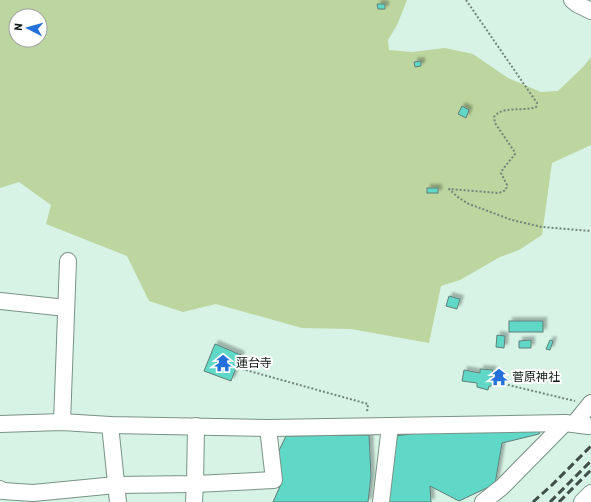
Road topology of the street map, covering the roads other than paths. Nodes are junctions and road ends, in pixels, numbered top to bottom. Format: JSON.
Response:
{"nodes":[{"id":1,"x":572,"y":0,"type":"edge"},
{"id":2,"x":591,"y":11,"type":"edge"},
{"id":3,"x":68,"y":261,"type":"dead end"},
{"id":4,"x":0,"y":301,"type":"edge"},
{"id":5,"x":66,"y":308,"type":"junction"},
{"id":6,"x":590,"y":404,"type":"edge"},
{"id":7,"x":62,"y":422,"type":"junction"},
{"id":8,"x":0,"y":424,"type":"edge"},
{"id":9,"x":110,"y":425,"type":"junction"},
{"id":10,"x":576,"y":425,"type":"junction"},
{"id":11,"x":196,"y":426,"type":"junction"},
{"id":12,"x":390,"y":426,"type":"junction"},
{"id":13,"x":268,"y":428,"type":"junction"},
{"id":14,"x":195,"y":484,"type":"junction"},
{"id":15,"x":116,"y":485,"type":"junction"},
{"id":16,"x":0,"y":489,"type":"edge"},
{"id":17,"x":591,"y":493,"type":"edge"},
{"id":18,"x":118,"y":502,"type":"edge"},
{"id":19,"x":194,"y":502,"type":"edge"},
{"id":20,"x":381,"y":502,"type":"edge"},
{"id":21,"x":483,"y":502,"type":"edge"},
{"id":22,"x":582,"y":502,"type":"edge"}],
"edges":[{"from":1,"to":2,"type":"street"},
{"from":3,"to":5,"type":"street"},
{"from":4,"to":5,"type":"street"},
{"from":5,"to":7,"type":"street"},
{"from":6,"to":10,"type":"street"},
{"from":7,"to":8,"type":"street"},
{"from":7,"to":9,"type":"street"},
{"from":9,"to":11,"type":"street"},
{"from":9,"to":15,"type":"street"},
{"from":10,"to":12,"type":"street"},
{"from":10,"to":21,"type":"street"},
{"from":11,"to":13,"type":"street"},
{"from":11,"to":14,"type":"street"},
{"from":12,"to":13,"type":"street"},
{"from":12,"to":20,"type":"street"},
{"from":13,"to":14,"type":"street"},
{"from":14,"to":15,"type":"street"},
{"from":14,"to":19,"type":"street"},
{"from":15,"to":16,"type":"street"},
{"from":15,"to":18,"type":"street"},
{"from":17,"to":22,"type":"street"}]}
